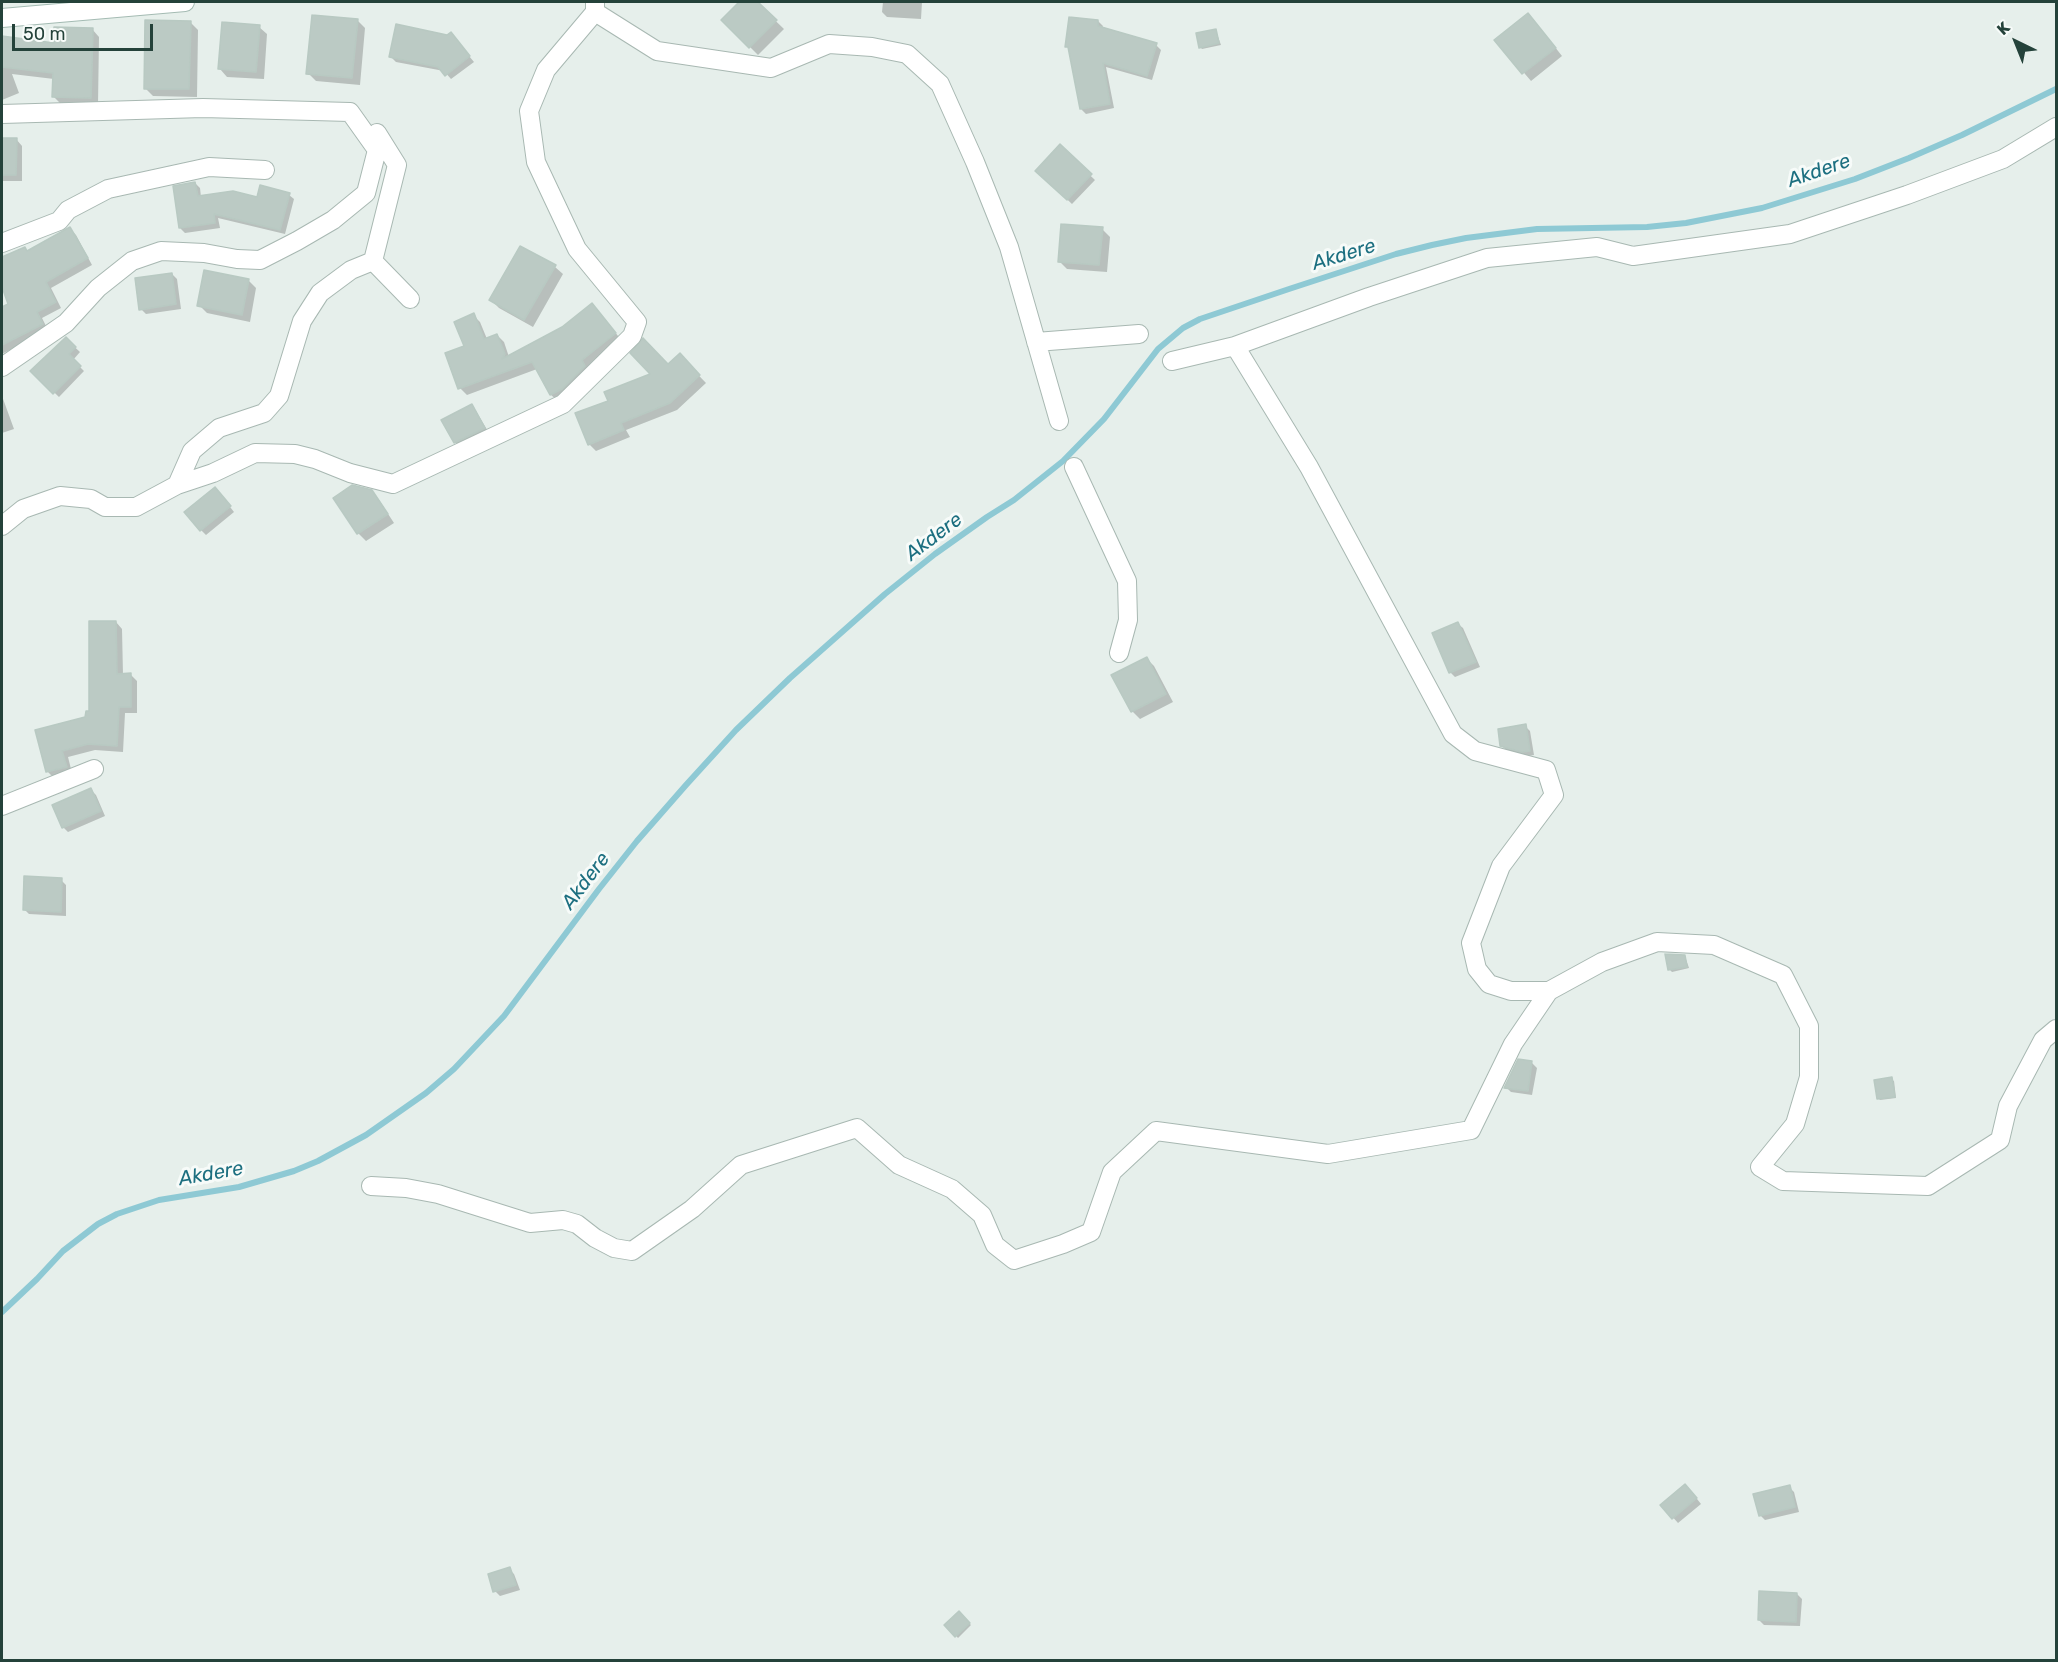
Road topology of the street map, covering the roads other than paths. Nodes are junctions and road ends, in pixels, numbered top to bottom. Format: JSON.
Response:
{"nodes":[{"id":1,"x":173,"y":2,"type":"edge"},
{"id":2,"x":185,"y":2,"type":"edge"},
{"id":3,"x":595,"y":7,"type":"edge"},
{"id":4,"x":2,"y":18,"type":"edge"},
{"id":5,"x":350,"y":112,"type":"junction"},
{"id":6,"x":2,"y":114,"type":"edge"},
{"id":7,"x":2056,"y":127,"type":"edge"},
{"id":8,"x":265,"y":170,"type":"dead end"},
{"id":9,"x":2,"y":243,"type":"edge"},
{"id":10,"x":373,"y":261,"type":"junction"},
{"id":11,"x":411,"y":299,"type":"dead end"},
{"id":12,"x":1139,"y":334,"type":"dead end"},
{"id":13,"x":1036,"y":342,"type":"junction"},
{"id":14,"x":1235,"y":346,"type":"junction"},
{"id":15,"x":1172,"y":361,"type":"dead end"},
{"id":16,"x":2,"y":366,"type":"edge"},
{"id":17,"x":1059,"y":421,"type":"dead end"},
{"id":18,"x":1074,"y":467,"type":"dead end"},
{"id":19,"x":177,"y":485,"type":"junction"},
{"id":20,"x":2,"y":526,"type":"edge"},
{"id":21,"x":1119,"y":653,"type":"dead end"},
{"id":22,"x":94,"y":769,"type":"dead end"},
{"id":23,"x":2,"y":806,"type":"edge"},
{"id":24,"x":1549,"y":991,"type":"junction"},
{"id":25,"x":2056,"y":1029,"type":"edge"},
{"id":26,"x":371,"y":1186,"type":"dead end"}],
"edges":[{"from":1,"to":2,"type":"street"},
{"from":1,"to":4,"type":"street"},
{"from":3,"to":13,"type":"street"},
{"from":3,"to":19,"type":"street"},
{"from":5,"to":6,"type":"street"},
{"from":5,"to":10,"type":"street"},
{"from":5,"to":16,"type":"street"},
{"from":7,"to":14,"type":"street"},
{"from":8,"to":9,"type":"street"},
{"from":10,"to":11,"type":"street"},
{"from":10,"to":19,"type":"street"},
{"from":12,"to":13,"type":"street"},
{"from":13,"to":17,"type":"street"},
{"from":14,"to":15,"type":"street"},
{"from":14,"to":24,"type":"street"},
{"from":18,"to":21,"type":"street"},
{"from":19,"to":20,"type":"street"},
{"from":22,"to":23,"type":"street"},
{"from":24,"to":25,"type":"street"},
{"from":24,"to":26,"type":"street"}]}
